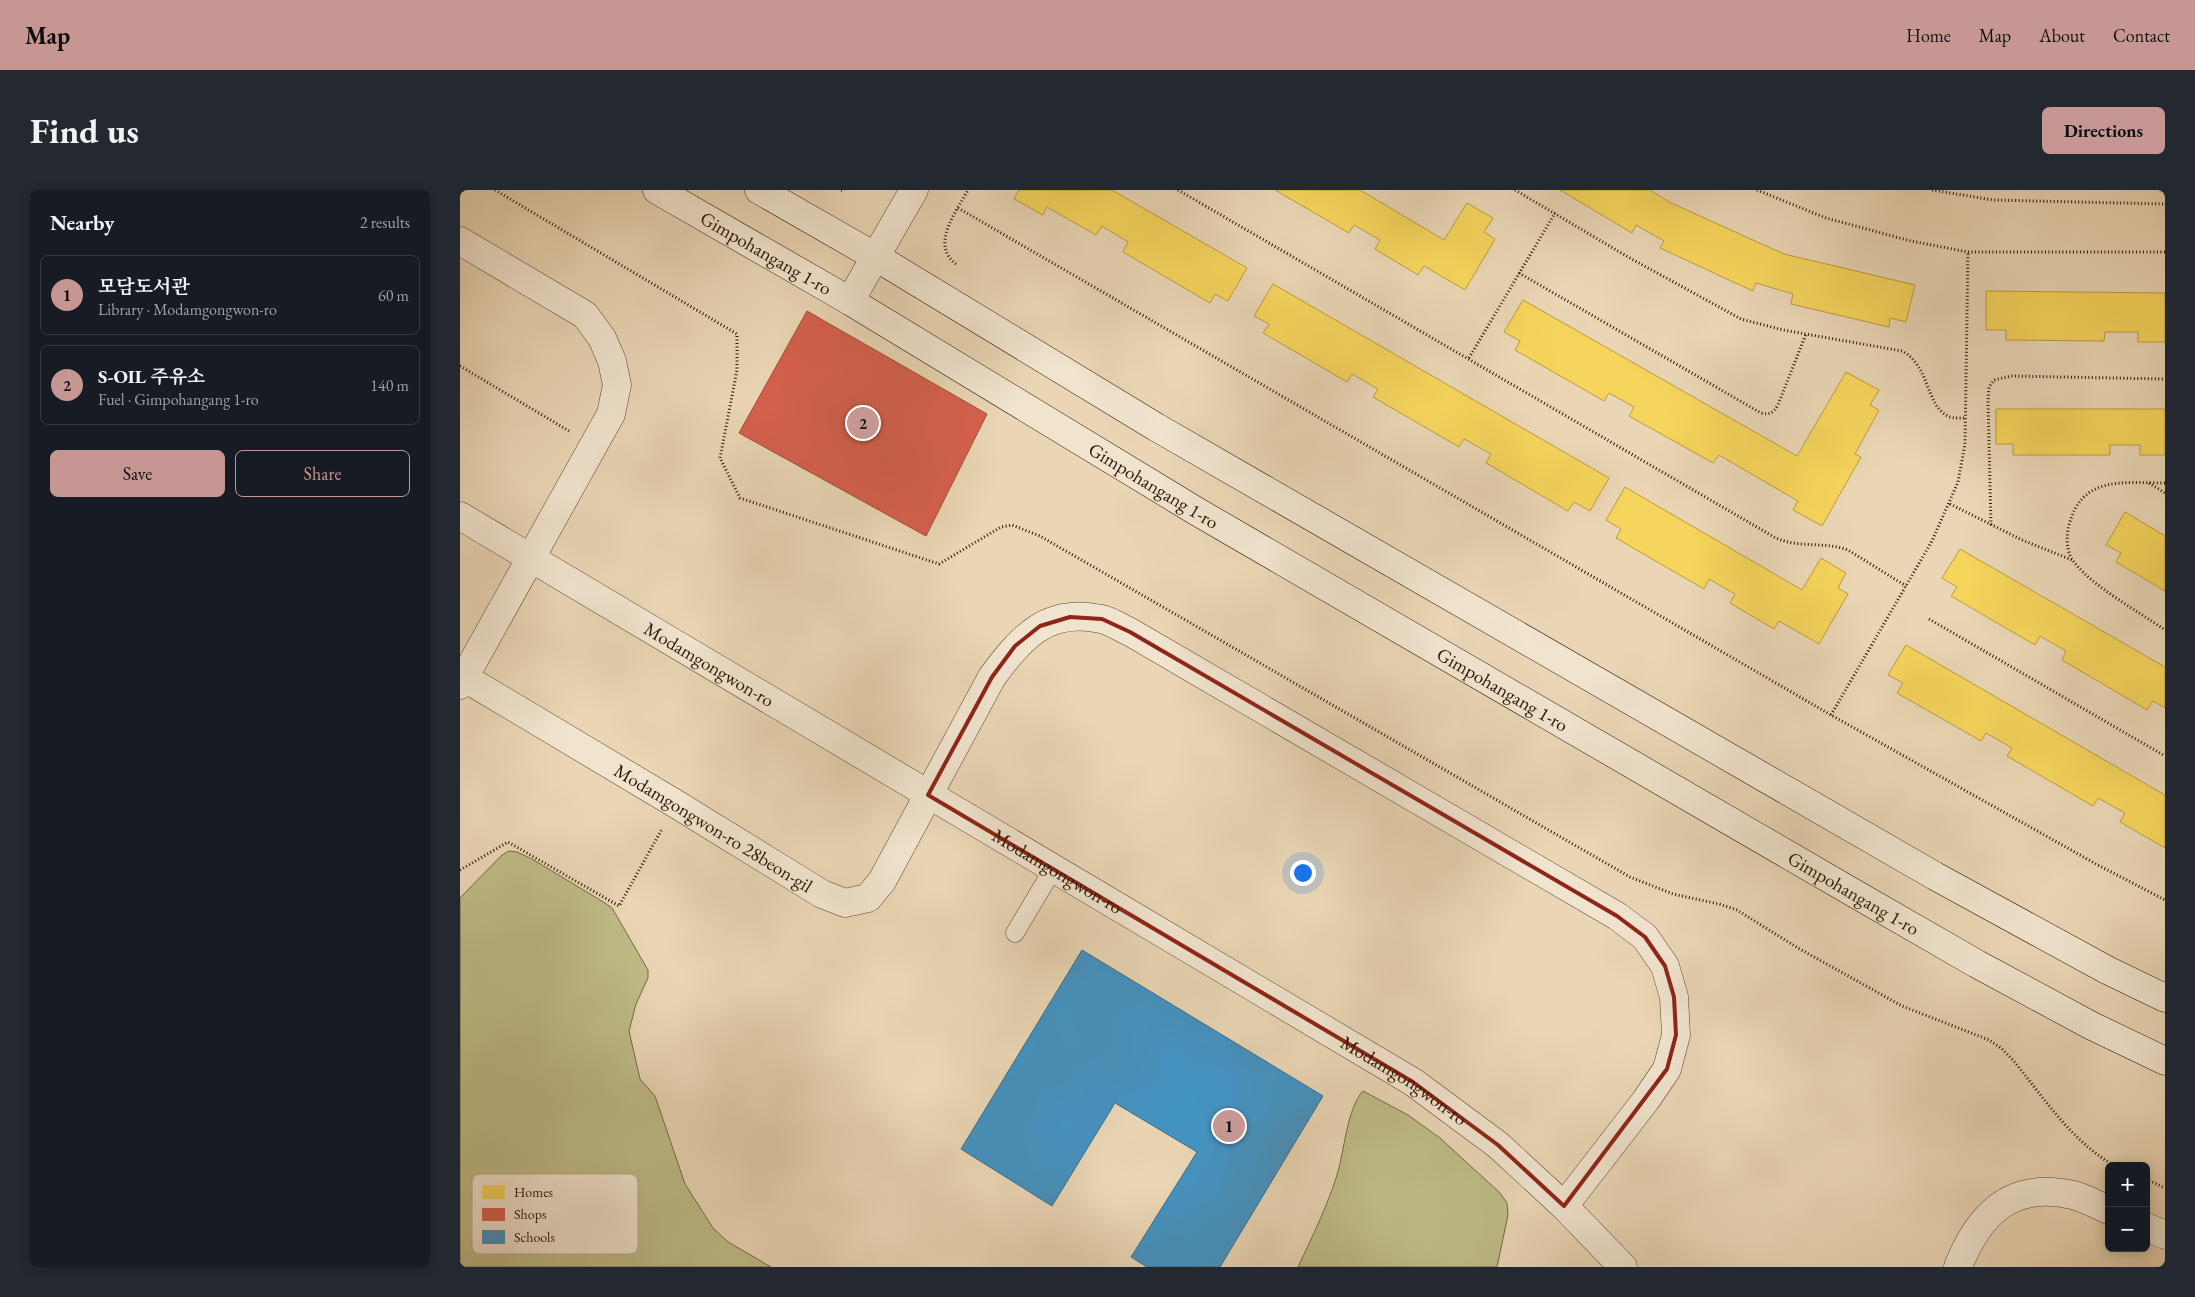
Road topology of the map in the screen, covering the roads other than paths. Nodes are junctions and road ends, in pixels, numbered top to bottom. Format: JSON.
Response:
{"nodes":[{"id":1,"x":657,"y":190,"type":"edge"},
{"id":2,"x":758,"y":190,"type":"edge"},
{"id":3,"x":914,"y":190,"type":"edge"},
{"id":4,"x":460,"y":240,"type":"edge"},
{"id":5,"x":876,"y":257,"type":"junction"},
{"id":6,"x":850,"y":301,"type":"junction"},
{"id":7,"x":460,"y":516,"type":"edge"},
{"id":8,"x":530,"y":557,"type":"junction"},
{"id":9,"x":462,"y":679,"type":"edge"},
{"id":10,"x":928,"y":795,"type":"junction"},
{"id":11,"x":1053,"y":869,"type":"junction"},
{"id":12,"x":1015,"y":933,"type":"dead end"},
{"id":13,"x":2165,"y":998,"type":"edge"},
{"id":14,"x":2165,"y":1061,"type":"edge"},
{"id":15,"x":1564,"y":1206,"type":"junction"},
{"id":16,"x":2105,"y":1208,"type":"edge"},
{"id":17,"x":2150,"y":1229,"type":"edge"},
{"id":18,"x":2165,"y":1235,"type":"edge"},
{"id":19,"x":1623,"y":1267,"type":"edge"},
{"id":20,"x":1958,"y":1267,"type":"edge"}],
"edges":[{"from":1,"to":6,"type":"street","name":"Gimpohangang 1-ro"},
{"from":2,"to":5,"type":"street"},
{"from":3,"to":5,"type":"street","name":"Gimpohangang 1-ro"},
{"from":4,"to":8,"type":"street"},
{"from":5,"to":6,"type":"street","name":"Gimpohangang 1-ro"},
{"from":5,"to":13,"type":"street"},
{"from":6,"to":14,"type":"street","name":"Gimpohangang 1-ro"},
{"from":7,"to":8,"type":"street","name":"Modamgongwon-ro"},
{"from":8,"to":9,"type":"street"},
{"from":8,"to":10,"type":"street","name":"Modamgongwon-ro"},
{"from":9,"to":10,"type":"street","name":"Modamgongwon-ro 28beon-gil"},
{"from":10,"to":11,"type":"street","name":"Modamgongwon-ro"},
{"from":10,"to":15,"type":"street","name":"Modamgongwon-ro 28beon-gil"},
{"from":11,"to":12,"type":"lane"},
{"from":11,"to":15,"type":"street","name":"Modamgongwon-ro"},
{"from":15,"to":19,"type":"street","name":"Modamgongwon-ro"},
{"from":16,"to":20,"type":"street"},
{"from":17,"to":18,"type":"street"}]}
